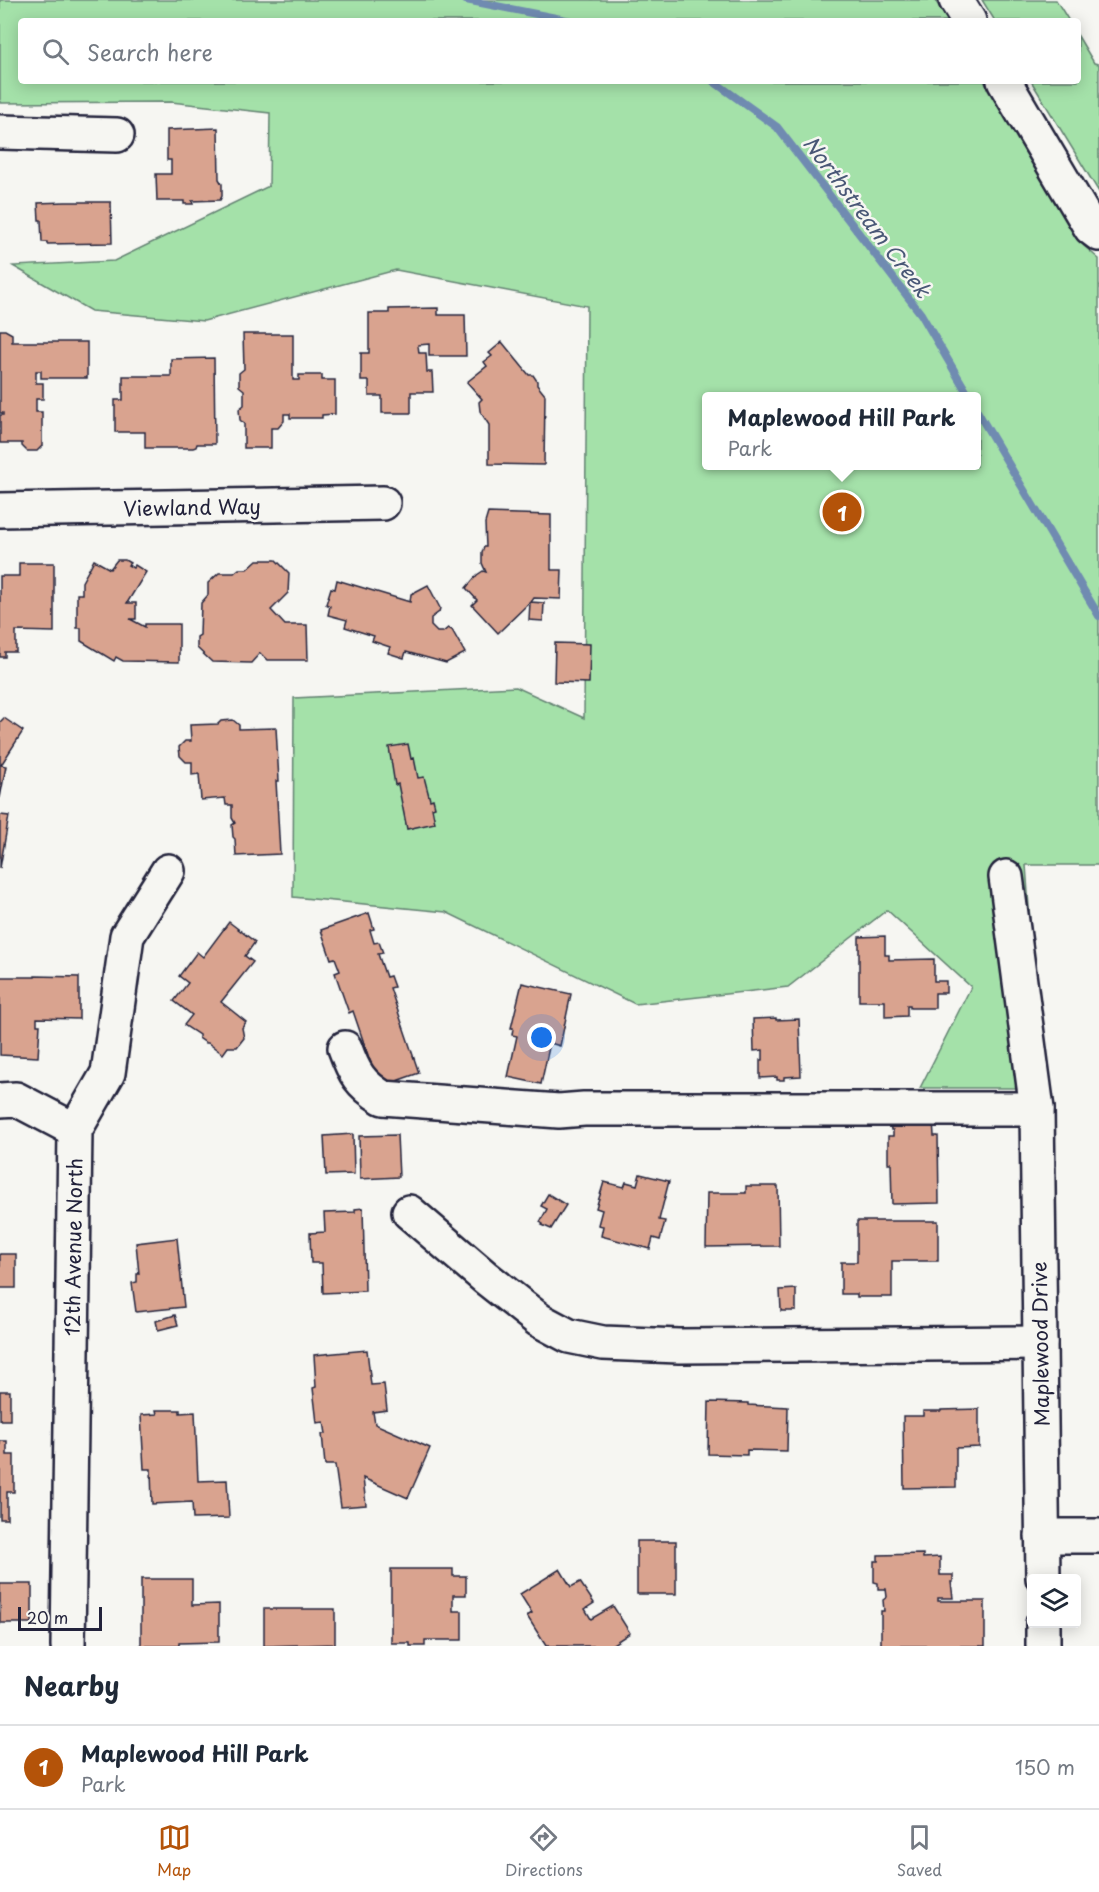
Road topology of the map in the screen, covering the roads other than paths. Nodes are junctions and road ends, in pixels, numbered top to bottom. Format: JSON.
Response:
{"nodes":[{"id":1,"x":956,"y":0,"type":"edge"},
{"id":2,"x":967,"y":18,"type":"edge"},
{"id":3,"x":1006,"y":84,"type":"edge"},
{"id":4,"x":0,"y":132,"type":"edge"},
{"id":5,"x":117,"y":135,"type":"dead end"},
{"id":6,"x":1099,"y":234,"type":"edge"},
{"id":7,"x":383,"y":503,"type":"dead end"},
{"id":8,"x":0,"y":510,"type":"edge"},
{"id":9,"x":168,"y":871,"type":"dead end"},
{"id":10,"x":1006,"y":877,"type":"dead end"},
{"id":11,"x":345,"y":1048,"type":"dead end"},
{"id":12,"x":0,"y":1100,"type":"edge"},
{"id":13,"x":1037,"y":1109,"type":"junction"},
{"id":14,"x":75,"y":1130,"type":"junction"},
{"id":15,"x":409,"y":1212,"type":"dead end"},
{"id":16,"x":1040,"y":1343,"type":"junction"},
{"id":17,"x":1042,"y":1536,"type":"junction"},
{"id":18,"x":1099,"y":1536,"type":"edge"},
{"id":19,"x":1043,"y":1574,"type":"edge"},
{"id":20,"x":1043,"y":1628,"type":"edge"},
{"id":21,"x":68,"y":1646,"type":"edge"},
{"id":22,"x":1043,"y":1646,"type":"edge"}],
"edges":[{"from":1,"to":2,"type":"street"},
{"from":3,"to":6,"type":"street"},
{"from":4,"to":5,"type":"street"},
{"from":7,"to":8,"type":"street","name":"Viewland Way"},
{"from":9,"to":14,"type":"street","name":"12th Avenue North"},
{"from":10,"to":13,"type":"street","name":"Maplewood Drive"},
{"from":11,"to":13,"type":"street"},
{"from":12,"to":14,"type":"street"},
{"from":13,"to":16,"type":"street","name":"Maplewood Drive"},
{"from":14,"to":21,"type":"street","name":"12th Avenue North"},
{"from":15,"to":16,"type":"street"},
{"from":16,"to":17,"type":"street","name":"Maplewood Drive"},
{"from":17,"to":18,"type":"street"},
{"from":17,"to":19,"type":"street","name":"Maplewood Drive"},
{"from":20,"to":22,"type":"street"}]}
